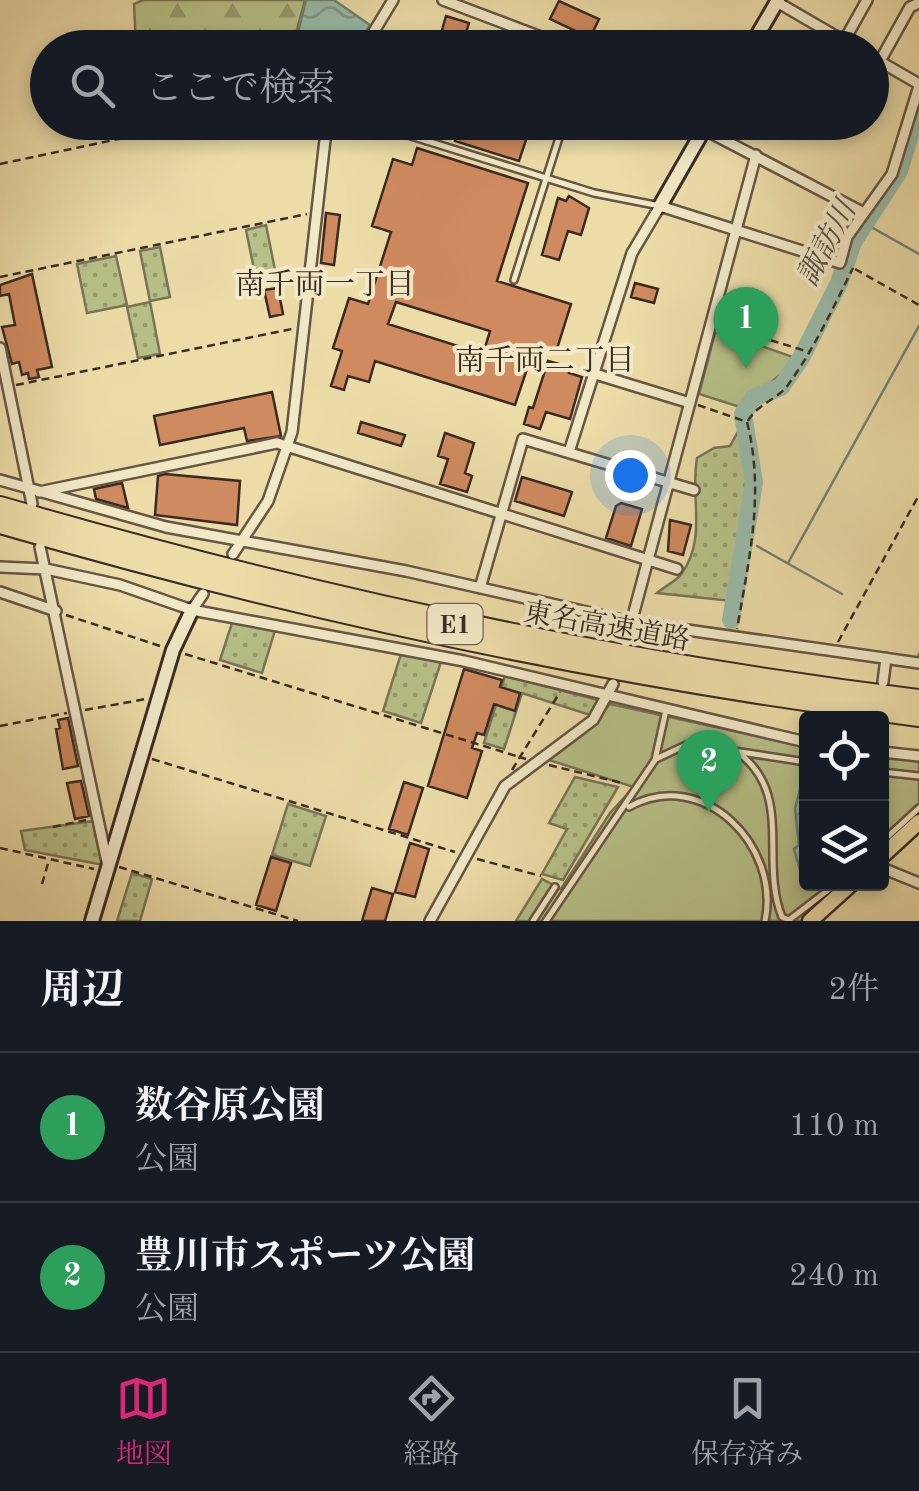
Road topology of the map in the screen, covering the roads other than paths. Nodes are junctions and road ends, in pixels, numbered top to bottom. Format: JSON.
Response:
{"nodes":[{"id":1,"x":393,"y":0,"type":"edge"},
{"id":2,"x":444,"y":0,"type":"edge"},
{"id":3,"x":867,"y":0,"type":"edge"},
{"id":4,"x":778,"y":1,"type":"edge"},
{"id":5,"x":919,"y":4,"type":"edge"},
{"id":6,"x":375,"y":30,"type":"edge"},
{"id":7,"x":523,"y":30,"type":"edge"},
{"id":8,"x":761,"y":30,"type":"edge"},
{"id":9,"x":826,"y":30,"type":"edge"},
{"id":10,"x":850,"y":30,"type":"edge"},
{"id":11,"x":889,"y":39,"type":"edge"},
{"id":12,"x":889,"y":67,"type":"edge"},
{"id":13,"x":919,"y":85,"type":"edge"},
{"id":14,"x":325,"y":140,"type":"edge"},
{"id":15,"x":423,"y":140,"type":"edge"},
{"id":16,"x":559,"y":140,"type":"edge"},
{"id":17,"x":699,"y":140,"type":"edge"},
{"id":18,"x":731,"y":140,"type":"edge"},
{"id":19,"x":426,"y":141,"type":"joint"},
{"id":20,"x":756,"y":155,"type":"junction"},
{"id":21,"x":547,"y":178,"type":"junction"},
{"id":22,"x":660,"y":206,"type":"junction"},
{"id":23,"x":864,"y":213,"type":"junction"},
{"id":24,"x":737,"y":232,"type":"junction"},
{"id":25,"x":514,"y":280,"type":"dead end"},
{"id":26,"x":0,"y":348,"type":"edge"},
{"id":27,"x":592,"y":373,"type":"junction"},
{"id":28,"x":690,"y":402,"type":"junction"},
{"id":29,"x":288,"y":445,"type":"junction"},
{"id":30,"x":568,"y":452,"type":"junction"},
{"id":31,"x":0,"y":480,"type":"edge"},
{"id":32,"x":668,"y":482,"type":"junction"},
{"id":33,"x":694,"y":490,"type":"dead end"},
{"id":34,"x":32,"y":495,"type":"junction"},
{"id":35,"x":0,"y":506,"type":"edge"},
{"id":36,"x":500,"y":517,"type":"junction"},
{"id":37,"x":0,"y":524,"type":"edge"},
{"id":38,"x":245,"y":540,"type":"junction"},
{"id":39,"x":40,"y":547,"type":"dead end"},
{"id":40,"x":233,"y":554,"type":"dead end"},
{"id":41,"x":648,"y":561,"type":"junction"},
{"id":42,"x":0,"y":566,"type":"edge"},
{"id":43,"x":46,"y":569,"type":"junction"},
{"id":44,"x":677,"y":569,"type":"dead end"},
{"id":45,"x":480,"y":588,"type":"junction"},
{"id":46,"x":0,"y":592,"type":"edge"},
{"id":47,"x":203,"y":594,"type":"dead end"},
{"id":48,"x":192,"y":610,"type":"junction"},
{"id":49,"x":56,"y":611,"type":"junction"},
{"id":50,"x":631,"y":622,"type":"junction"},
{"id":51,"x":626,"y":642,"type":"dead end"},
{"id":52,"x":886,"y":658,"type":"junction"},
{"id":53,"x":919,"y":664,"type":"edge"},
{"id":54,"x":883,"y":682,"type":"dead end"},
{"id":55,"x":613,"y":684,"type":"dead end"},
{"id":56,"x":608,"y":698,"type":"junction"},
{"id":57,"x":919,"y":700,"type":"edge"},
{"id":58,"x":666,"y":710,"type":"junction"},
{"id":59,"x":919,"y":717,"type":"edge"},
{"id":60,"x":799,"y":740,"type":"edge"},
{"id":61,"x":736,"y":751,"type":"junction"},
{"id":62,"x":889,"y":753,"type":"edge"},
{"id":63,"x":919,"y":756,"type":"edge"},
{"id":64,"x":655,"y":760,"type":"junction"},
{"id":65,"x":799,"y":761,"type":"edge"},
{"id":66,"x":889,"y":773,"type":"edge"},
{"id":67,"x":919,"y":776,"type":"edge"},
{"id":68,"x":626,"y":808,"type":"junction"},
{"id":69,"x":919,"y":808,"type":"edge"},
{"id":70,"x":919,"y":822,"type":"edge"},
{"id":71,"x":889,"y":836,"type":"edge"},
{"id":72,"x":889,"y":850,"type":"edge"},
{"id":73,"x":106,"y":867,"type":"junction"},
{"id":74,"x":889,"y":871,"type":"edge"},
{"id":75,"x":919,"y":883,"type":"edge"},
{"id":76,"x":555,"y":887,"type":"dead end"},
{"id":77,"x":828,"y":891,"type":"edge"},
{"id":78,"x":843,"y":891,"type":"edge"},
{"id":79,"x":550,"y":919,"type":"edge"},
{"id":80,"x":92,"y":921,"type":"edge"},
{"id":81,"x":430,"y":921,"type":"edge"},
{"id":82,"x":533,"y":921,"type":"edge"},
{"id":83,"x":765,"y":921,"type":"edge"},
{"id":84,"x":810,"y":921,"type":"edge"}],
"edges":[{"from":1,"to":6,"type":"street"},
{"from":2,"to":7,"type":"street"},
{"from":3,"to":10,"type":"street"},
{"from":4,"to":8,"type":"street"},
{"from":4,"to":9,"type":"street"},
{"from":5,"to":11,"type":"street"},
{"from":12,"to":13,"type":"street"},
{"from":13,"to":23,"type":"street"},
{"from":14,"to":29,"type":"street"},
{"from":15,"to":19,"type":"lane"},
{"from":16,"to":21,"type":"lane"},
{"from":17,"to":22,"type":"street"},
{"from":18,"to":20,"type":"street"},
{"from":19,"to":21,"type":"lane"},
{"from":20,"to":23,"type":"street"},
{"from":20,"to":24,"type":"street"},
{"from":21,"to":22,"type":"lane"},
{"from":21,"to":25,"type":"lane"},
{"from":22,"to":24,"type":"street"},
{"from":22,"to":27,"type":"street"},
{"from":23,"to":24,"type":"street"},
{"from":24,"to":28,"type":"street"},
{"from":26,"to":34,"type":"street"},
{"from":27,"to":28,"type":"street"},
{"from":27,"to":30,"type":"street"},
{"from":28,"to":32,"type":"street"},
{"from":29,"to":34,"type":"street"},
{"from":29,"to":36,"type":"street"},
{"from":29,"to":38,"type":"street"},
{"from":30,"to":32,"type":"street"},
{"from":30,"to":36,"type":"street"},
{"from":31,"to":34,"type":"street"},
{"from":32,"to":33,"type":"street"},
{"from":32,"to":41,"type":"street"},
{"from":34,"to":38,"type":"street"},
{"from":35,"to":57,"type":"highway","name":"東名高速道路","number":"E1"},
{"from":36,"to":41,"type":"street"},
{"from":36,"to":45,"type":"street"},
{"from":37,"to":59,"type":"highway","name":"東名高速道路","number":"E1"},
{"from":38,"to":40,"type":"street"},
{"from":38,"to":45,"type":"street"},
{"from":39,"to":43,"type":"street"},
{"from":41,"to":44,"type":"street"},
{"from":41,"to":50,"type":"street"},
{"from":42,"to":43,"type":"street"},
{"from":43,"to":48,"type":"street"},
{"from":43,"to":49,"type":"street"},
{"from":45,"to":50,"type":"street"},
{"from":46,"to":49,"type":"street"},
{"from":47,"to":48,"type":"street"},
{"from":48,"to":56,"type":"street"},
{"from":48,"to":73,"type":"street"},
{"from":49,"to":73,"type":"street"},
{"from":50,"to":51,"type":"street"},
{"from":50,"to":52,"type":"street"},
{"from":52,"to":53,"type":"street"},
{"from":52,"to":54,"type":"street"},
{"from":55,"to":56,"type":"street"},
{"from":56,"to":58,"type":"street"},
{"from":56,"to":81,"type":"street"},
{"from":58,"to":60,"type":"street"},
{"from":58,"to":64,"type":"lane"},
{"from":61,"to":64,"type":"lane"},
{"from":61,"to":65,"type":"lane"},
{"from":61,"to":77,"type":"lane"},
{"from":62,"to":63,"type":"street"},
{"from":64,"to":68,"type":"lane"},
{"from":66,"to":67,"type":"lane"},
{"from":68,"to":79,"type":"lane"},
{"from":68,"to":83,"type":"lane"},
{"from":69,"to":71,"type":"lane"},
{"from":70,"to":72,"type":"main road"},
{"from":73,"to":80,"type":"street"},
{"from":74,"to":75,"type":"street"},
{"from":76,"to":82,"type":"lane"},
{"from":78,"to":84,"type":"main road"}]}
